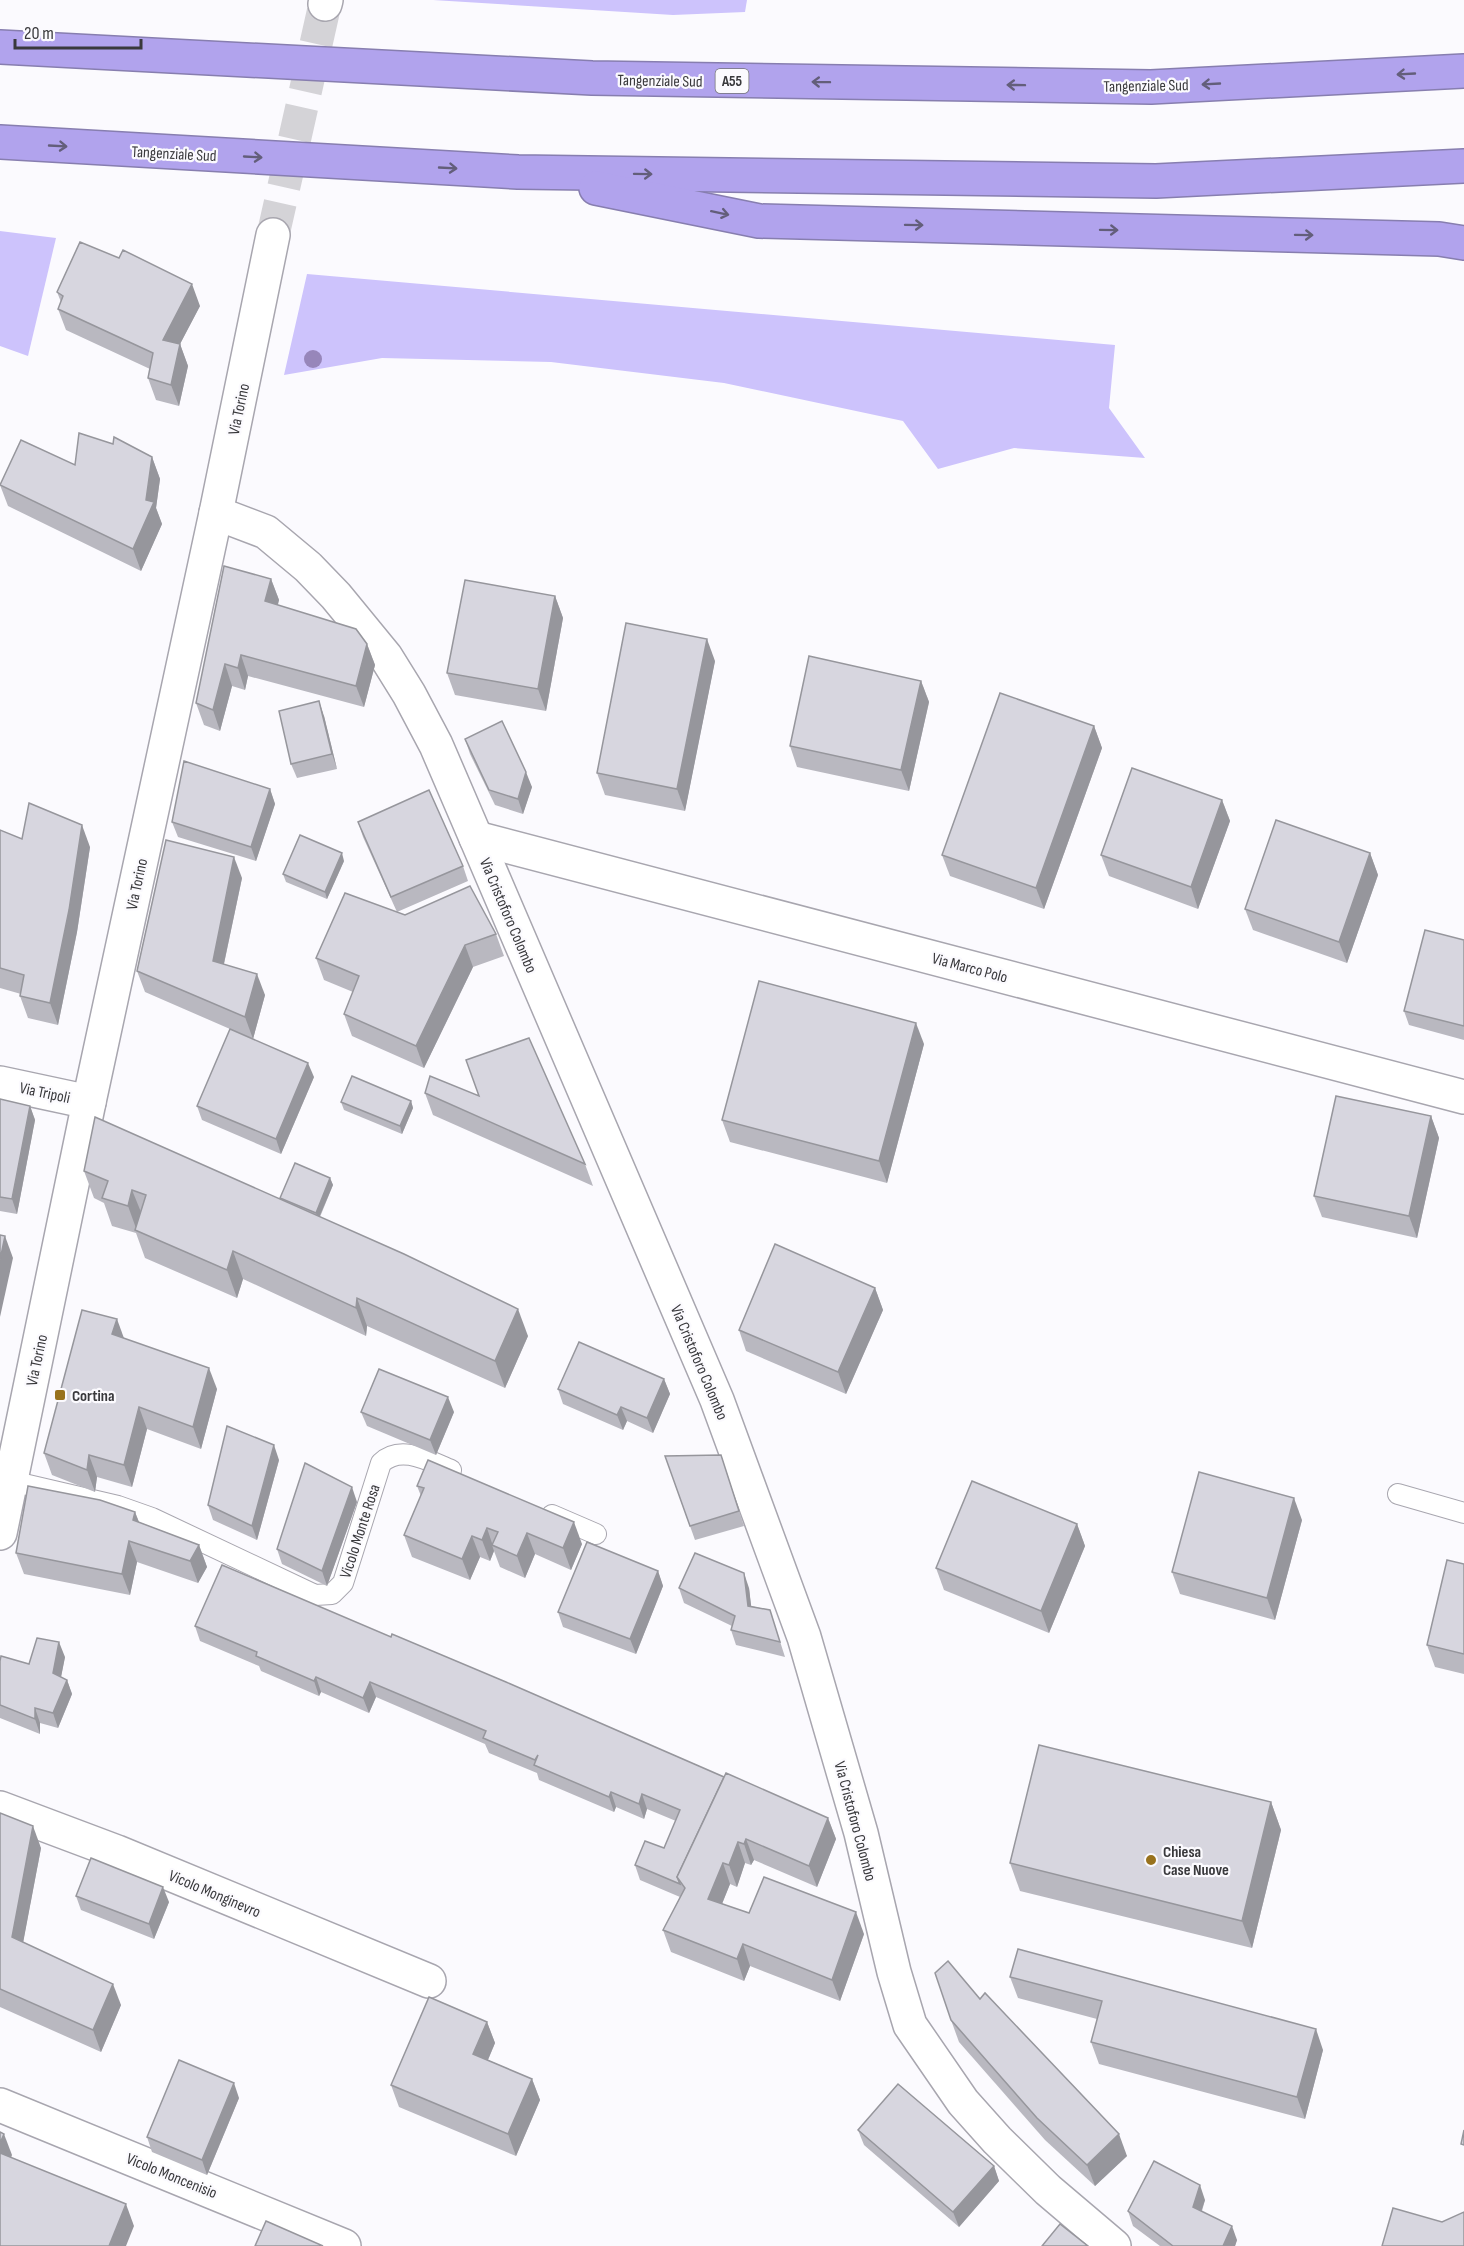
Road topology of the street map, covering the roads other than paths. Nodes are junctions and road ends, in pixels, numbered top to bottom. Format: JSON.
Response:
{"nodes":[{"id":1,"x":0,"y":47,"type":"edge"},
{"id":2,"x":1464,"y":71,"type":"edge"},
{"id":3,"x":0,"y":142,"type":"edge"},
{"id":4,"x":1464,"y":166,"type":"edge"},
{"id":5,"x":518,"y":172,"type":"junction"},
{"id":6,"x":273,"y":235,"type":"tunnel mouth"},
{"id":7,"x":1464,"y":243,"type":"edge"},
{"id":8,"x":216,"y":513,"type":"junction"},
{"id":9,"x":476,"y":838,"type":"junction"},
{"id":10,"x":0,"y":1083,"type":"edge"},
{"id":11,"x":1464,"y":1097,"type":"edge"},
{"id":12,"x":89,"y":1102,"type":"junction"},
{"id":13,"x":468,"y":1478,"type":"edge"},
{"id":14,"x":11,"y":1481,"type":"junction"},
{"id":15,"x":1398,"y":1494,"type":"dead end"},
{"id":16,"x":532,"y":1506,"type":"edge"},
{"id":17,"x":1464,"y":1513,"type":"edge"},
{"id":18,"x":1,"y":1526,"type":"edge"},
{"id":19,"x":596,"y":1534,"type":"dead end"},
{"id":20,"x":0,"y":1808,"type":"edge"},
{"id":21,"x":429,"y":1982,"type":"dead end"},
{"id":22,"x":0,"y":2105,"type":"edge"},
{"id":23,"x":344,"y":2246,"type":"edge"},
{"id":24,"x":1114,"y":2246,"type":"edge"}],
"edges":[{"from":2,"to":1,"type":"highway","name":"Tangenziale Sud","number":"A55","one_way":true},
{"from":3,"to":5,"type":"highway","name":"Tangenziale Sud","one_way":true},
{"from":5,"to":4,"type":"highway","name":"Tangenziale Sud","one_way":true},
{"from":5,"to":7,"type":"highway","one_way":true},
{"from":6,"to":8,"type":"street","name":"Via Torino"},
{"from":8,"to":9,"type":"street","name":"Via Cristoforo Colombo"},
{"from":8,"to":12,"type":"street","name":"Via Torino"},
{"from":9,"to":11,"type":"street","name":"Via Marco Polo"},
{"from":9,"to":24,"type":"street","name":"Via Cristoforo Colombo"},
{"from":10,"to":12,"type":"street","name":"Via Tripoli"},
{"from":12,"to":14,"type":"street","name":"Via Torino"},
{"from":13,"to":14,"type":"lane","name":"Vicolo Monte Rosa"},
{"from":14,"to":18,"type":"street","name":"Via Torino"},
{"from":15,"to":17,"type":"lane"},
{"from":16,"to":19,"type":"lane"},
{"from":20,"to":21,"type":"street","name":"Vicolo Monginevro"},
{"from":22,"to":23,"type":"street","name":"Vicolo Moncenisio"}]}
